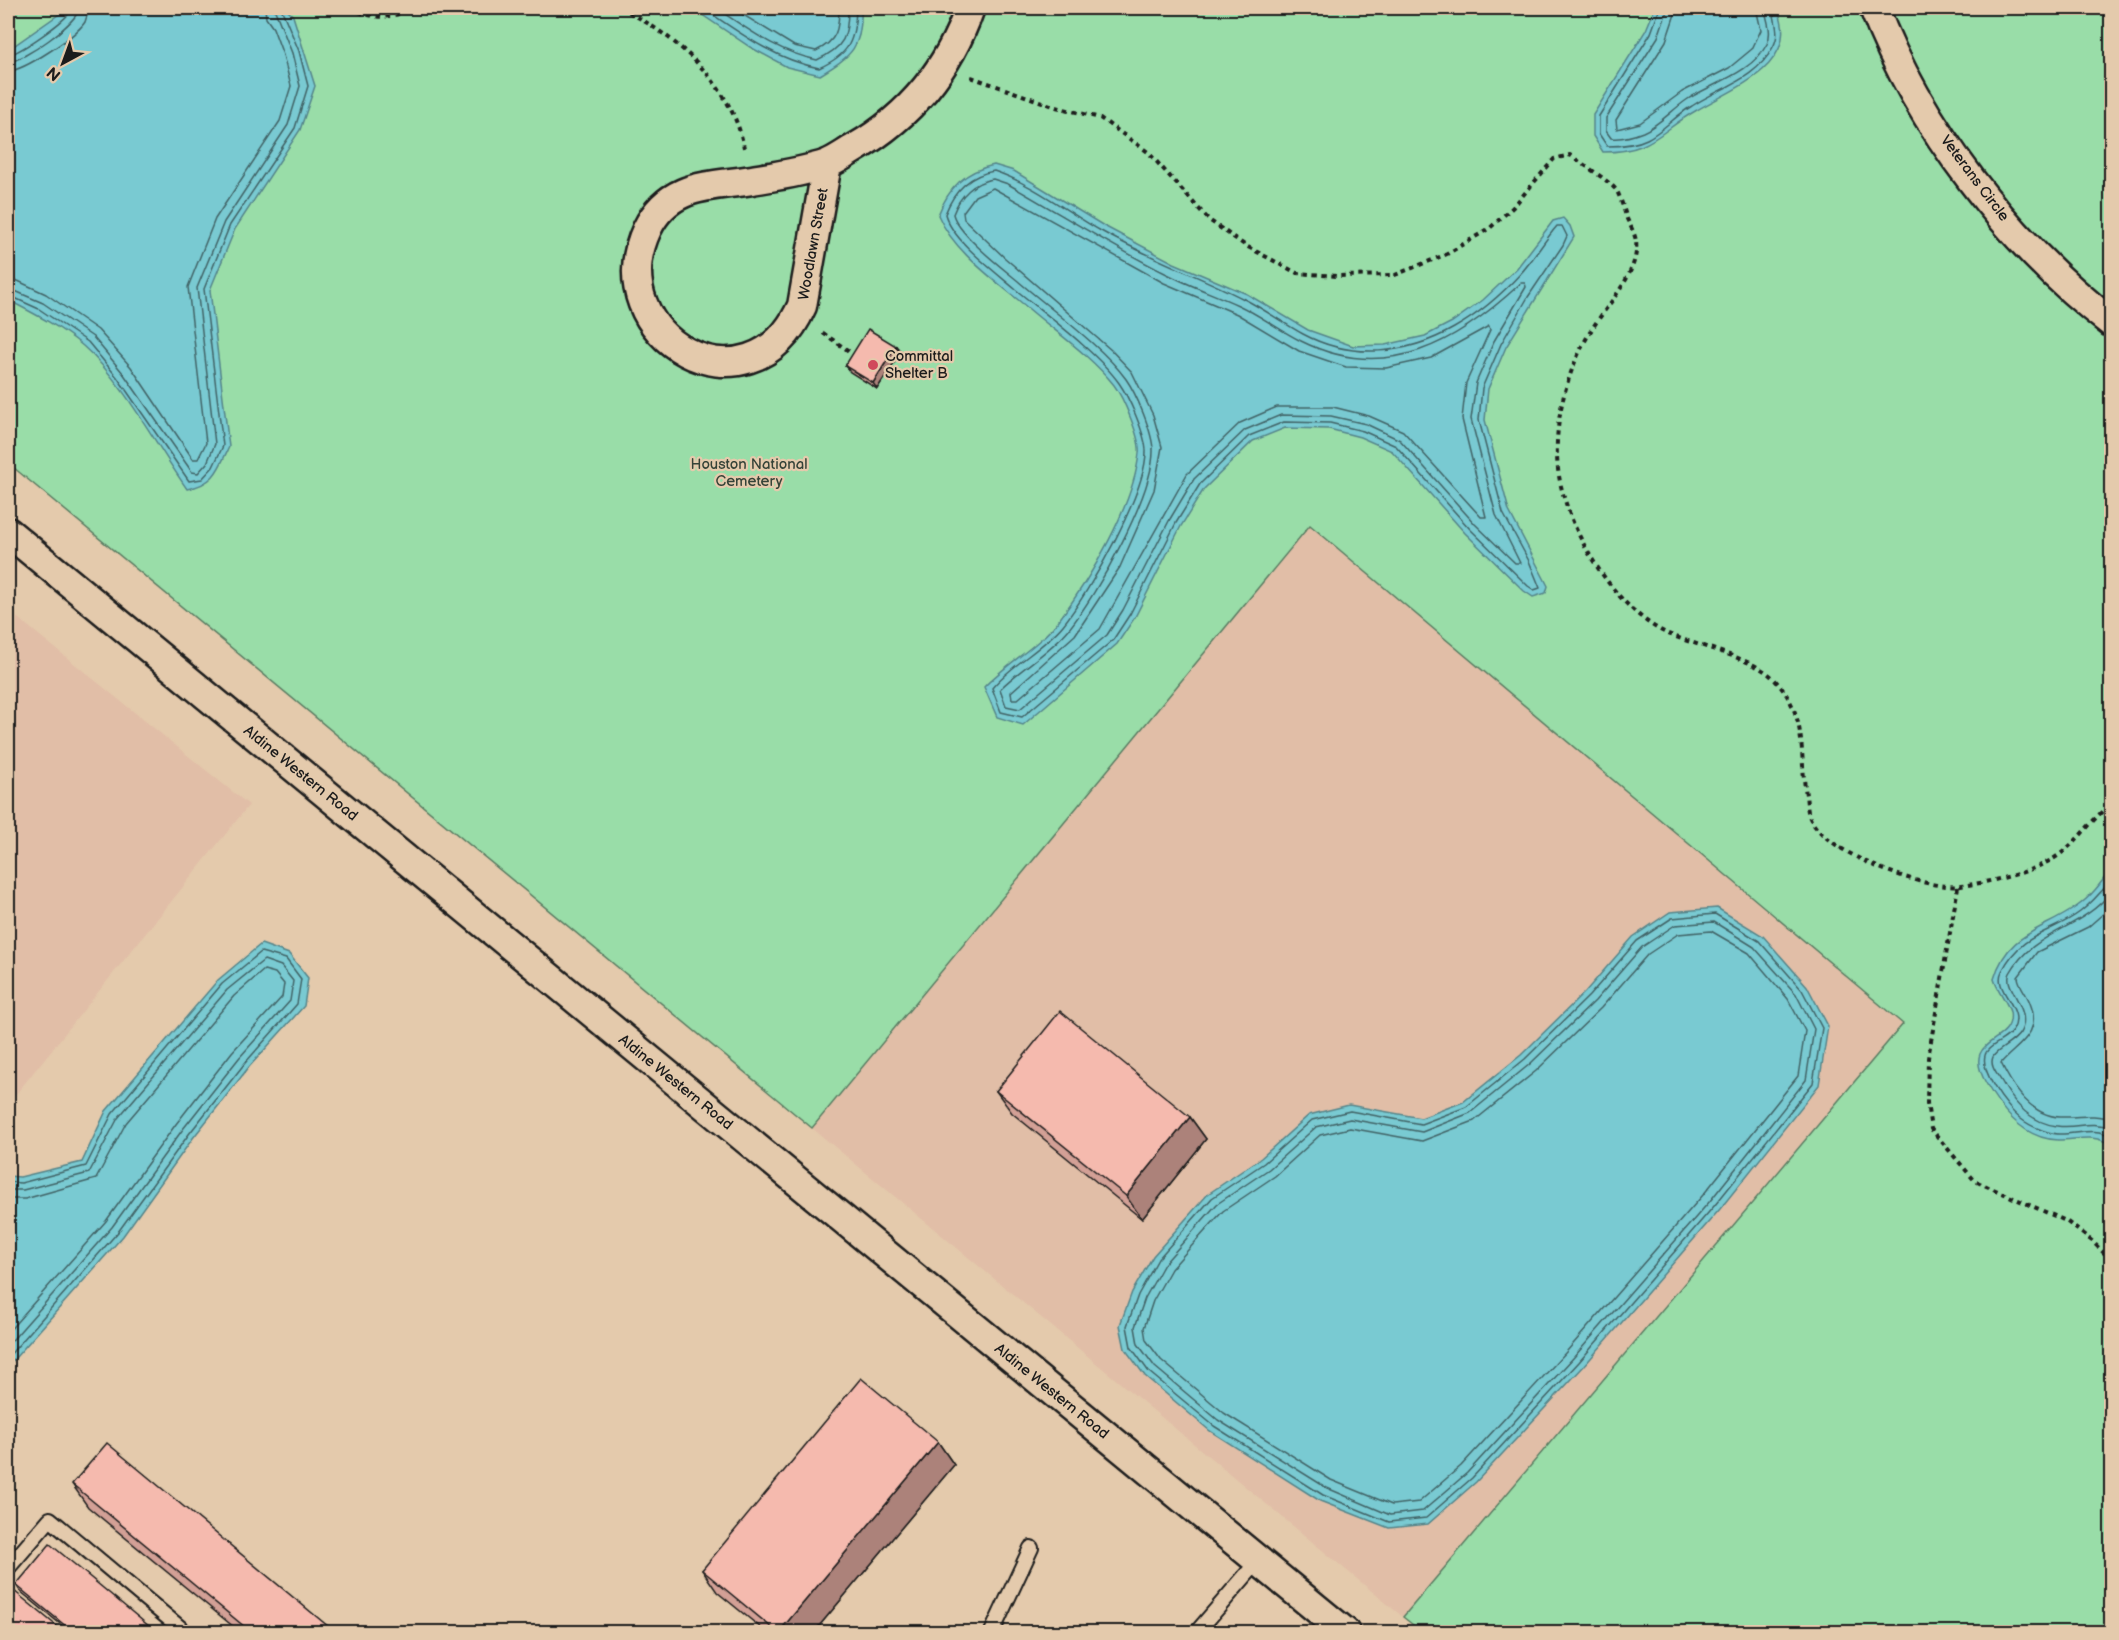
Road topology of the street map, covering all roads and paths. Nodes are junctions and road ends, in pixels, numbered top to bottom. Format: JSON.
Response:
{"nodes":[{"id":1,"x":351,"y":8,"type":"edge"},
{"id":2,"x":414,"y":8,"type":"edge"},
{"id":3,"x":621,"y":8,"type":"edge"},
{"id":4,"x":970,"y":8,"type":"edge"},
{"id":5,"x":1875,"y":13,"type":"edge"},
{"id":6,"x":943,"y":66,"type":"junction"},
{"id":7,"x":828,"y":164,"type":"junction"},
{"id":8,"x":750,"y":180,"type":"junction"},
{"id":9,"x":797,"y":316,"type":"junction"},
{"id":10,"x":2112,"y":323,"type":"edge"},
{"id":11,"x":858,"y":358,"type":"edge"},
{"id":12,"x":8,"y":532,"type":"edge"},
{"id":13,"x":2112,"y":803,"type":"edge"},
{"id":14,"x":1959,"y":886,"type":"junction"},
{"id":15,"x":2112,"y":1261,"type":"edge"},
{"id":16,"x":1032,"y":1548,"type":"dead end"},
{"id":17,"x":1258,"y":1561,"type":"junction"},
{"id":18,"x":8,"y":1568,"type":"edge"},
{"id":19,"x":185,"y":1632,"type":"edge"},
{"id":20,"x":992,"y":1632,"type":"edge"},
{"id":21,"x":1197,"y":1632,"type":"edge"},
{"id":22,"x":1345,"y":1632,"type":"edge"}],
"edges":[{"from":1,"to":2,"type":"path"},
{"from":3,"to":8,"type":"path"},
{"from":4,"to":6,"type":"street","name":"Woodlawn Street"},
{"from":5,"to":10,"type":"street","name":"Veterans Circle"},
{"from":6,"to":7,"type":"street","name":"Woodlawn Street"},
{"from":6,"to":14,"type":"path"},
{"from":7,"to":8,"type":"street","name":"Woodlawn Street"},
{"from":7,"to":9,"type":"street","name":"Woodlawn Street"},
{"from":8,"to":9,"type":"street","name":"Woodlawn Street"},
{"from":9,"to":11,"type":"path"},
{"from":12,"to":17,"type":"street","name":"Aldine Western Road"},
{"from":13,"to":14,"type":"path"},
{"from":14,"to":15,"type":"path"},
{"from":16,"to":20,"type":"lane"},
{"from":17,"to":21,"type":"lane"},
{"from":17,"to":22,"type":"street","name":"Aldine Western Road"},
{"from":18,"to":19,"type":"lane"}]}
